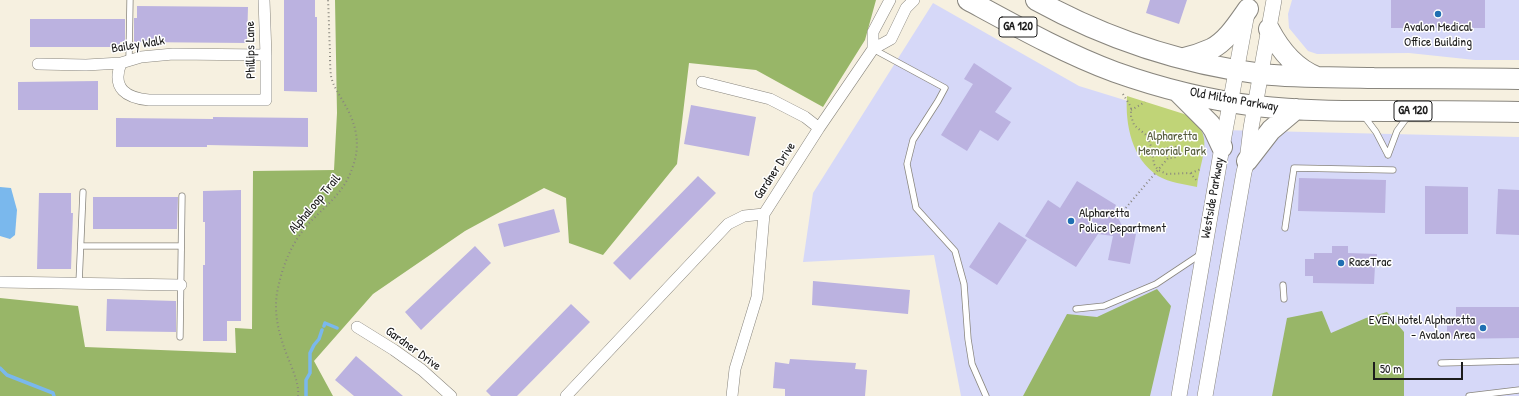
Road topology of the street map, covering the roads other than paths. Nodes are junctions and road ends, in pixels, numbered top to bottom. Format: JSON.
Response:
{"nodes":[{"id":1,"x":130,"y":0,"type":"edge"},
{"id":2,"x":264,"y":0,"type":"edge"},
{"id":3,"x":890,"y":0,"type":"edge"},
{"id":4,"x":914,"y":0,"type":"edge"},
{"id":5,"x":968,"y":0,"type":"edge"},
{"id":6,"x":1036,"y":0,"type":"edge"},
{"id":7,"x":1274,"y":0,"type":"edge"},
{"id":8,"x":1249,"y":4,"type":"edge"},
{"id":9,"x":1052,"y":5,"type":"edge"},
{"id":10,"x":1269,"y":29,"type":"junction"},
{"id":11,"x":873,"y":49,"type":"junction"},
{"id":12,"x":266,"y":54,"type":"junction"},
{"id":13,"x":1184,"y":58,"type":"junction"},
{"id":14,"x":125,"y":62,"type":"junction"},
{"id":15,"x":38,"y":64,"type":"dead end"},
{"id":16,"x":1236,"y":70,"type":"junction"},
{"id":17,"x":1261,"y":74,"type":"junction"},
{"id":18,"x":1318,"y":77,"type":"junction"},
{"id":19,"x":1519,"y":79,"type":"edge"},
{"id":20,"x":702,"y":82,"type":"dead end"},
{"id":21,"x":1175,"y":90,"type":"junction"},
{"id":22,"x":1230,"y":102,"type":"junction"},
{"id":23,"x":1255,"y":106,"type":"junction"},
{"id":24,"x":1296,"y":109,"type":"junction"},
{"id":25,"x":1360,"y":111,"type":"junction"},
{"id":26,"x":1412,"y":111,"type":"junction"},
{"id":27,"x":1513,"y":114,"type":"edge"},
{"id":28,"x":819,"y":128,"type":"junction"},
{"id":29,"x":1222,"y":147,"type":"junction"},
{"id":30,"x":1247,"y":161,"type":"junction"},
{"id":31,"x":1393,"y":170,"type":"dead end"},
{"id":32,"x":83,"y":192,"type":"dead end"},
{"id":33,"x":182,"y":196,"type":"dead end"},
{"id":34,"x":764,"y":214,"type":"junction"},
{"id":35,"x":1285,"y":228,"type":"dead end"},
{"id":36,"x":81,"y":246,"type":"junction"},
{"id":37,"x":181,"y":246,"type":"junction"},
{"id":38,"x":1203,"y":252,"type":"junction"},
{"id":39,"x":0,"y":282,"type":"edge"},
{"id":40,"x":80,"y":282,"type":"junction"},
{"id":41,"x":181,"y":285,"type":"junction"},
{"id":42,"x":1283,"y":285,"type":"dead end"},
{"id":43,"x":1284,"y":299,"type":"dead end"},
{"id":44,"x":1076,"y":309,"type":"dead end"},
{"id":45,"x":356,"y":327,"type":"dead end"},
{"id":46,"x":180,"y":337,"type":"dead end"},
{"id":47,"x":1519,"y":360,"type":"edge"},
{"id":48,"x":1442,"y":363,"type":"dead end"},
{"id":49,"x":1519,"y":390,"type":"edge"},
{"id":50,"x":451,"y":396,"type":"edge"},
{"id":51,"x":566,"y":396,"type":"edge"},
{"id":52,"x":732,"y":396,"type":"edge"},
{"id":53,"x":986,"y":396,"type":"edge"},
{"id":54,"x":1180,"y":396,"type":"edge"},
{"id":55,"x":1205,"y":396,"type":"edge"},
{"id":56,"x":1469,"y":396,"type":"edge"}],
"edges":[{"from":1,"to":14,"type":"lane"},
{"from":2,"to":12,"type":"street","name":"Phillips Lane"},
{"from":3,"to":11,"type":"street"},
{"from":4,"to":11,"type":"street","name":"Gardner Drive"},
{"from":5,"to":21,"type":"highway","name":"Old Milton Parkway","number":"GA 120"},
{"from":6,"to":9,"type":"highway","number":"GA 120"},
{"from":7,"to":10,"type":"main road","name":"Westside Parkway"},
{"from":8,"to":13,"type":"highway"},
{"from":8,"to":16,"type":"main road","name":"Westside Parkway"},
{"from":9,"to":13,"type":"highway","number":"GA 120"},
{"from":10,"to":17,"type":"main road","name":"Westside Parkway"},
{"from":10,"to":18,"type":"highway"},
{"from":11,"to":28,"type":"street","name":"Gardner Drive"},
{"from":11,"to":53,"type":"lane"},
{"from":12,"to":14,"type":"street","name":"Bailey Walk"},
{"from":12,"to":14,"type":"street","name":"Phillips Lane"},
{"from":13,"to":16,"type":"highway","number":"GA 120"},
{"from":14,"to":15,"type":"street","name":"Bailey Walk"},
{"from":16,"to":17,"type":"highway","number":"GA 120"},
{"from":16,"to":22,"type":"main road","name":"Westside Parkway"},
{"from":17,"to":18,"type":"highway","number":"GA 120"},
{"from":17,"to":23,"type":"main road","name":"Westside Parkway"},
{"from":18,"to":19,"type":"highway","number":"GA 120"},
{"from":20,"to":28,"type":"street"},
{"from":21,"to":22,"type":"highway","name":"Old Milton Parkway","number":"GA 120"},
{"from":21,"to":29,"type":"highway"},
{"from":22,"to":23,"type":"highway","name":"Old Milton Parkway","number":"GA 120"},
{"from":22,"to":29,"type":"main road","name":"Westside Parkway"},
{"from":23,"to":24,"type":"highway","name":"Old Milton Parkway","number":"GA 120"},
{"from":23,"to":30,"type":"main road","name":"Westside Parkway"},
{"from":24,"to":25,"type":"highway","name":"Old Milton Parkway","number":"GA 120"},
{"from":24,"to":30,"type":"highway"},
{"from":25,"to":26,"type":"highway","name":"Old Milton Parkway","number":"GA 120"},
{"from":25,"to":26,"type":"lane"},
{"from":26,"to":27,"type":"highway","name":"Old Milton Parkway","number":"GA 120"},
{"from":28,"to":34,"type":"street","name":"Gardner Drive"},
{"from":29,"to":38,"type":"main road","name":"Westside Parkway"},
{"from":30,"to":55,"type":"main road","name":"Westside Parkway"},
{"from":31,"to":35,"type":"lane"},
{"from":32,"to":36,"type":"lane"},
{"from":33,"to":37,"type":"lane"},
{"from":34,"to":51,"type":"street"},
{"from":34,"to":52,"type":"street","name":"Gardner Drive"},
{"from":36,"to":37,"type":"lane"},
{"from":36,"to":40,"type":"lane"},
{"from":37,"to":41,"type":"lane"},
{"from":38,"to":44,"type":"lane"},
{"from":38,"to":54,"type":"main road","name":"Westside Parkway"},
{"from":39,"to":40,"type":"street"},
{"from":40,"to":41,"type":"street"},
{"from":41,"to":46,"type":"lane"},
{"from":42,"to":43,"type":"lane"},
{"from":45,"to":50,"type":"street","name":"Gardner Drive"},
{"from":47,"to":48,"type":"lane"},
{"from":49,"to":56,"type":"lane"}]}
